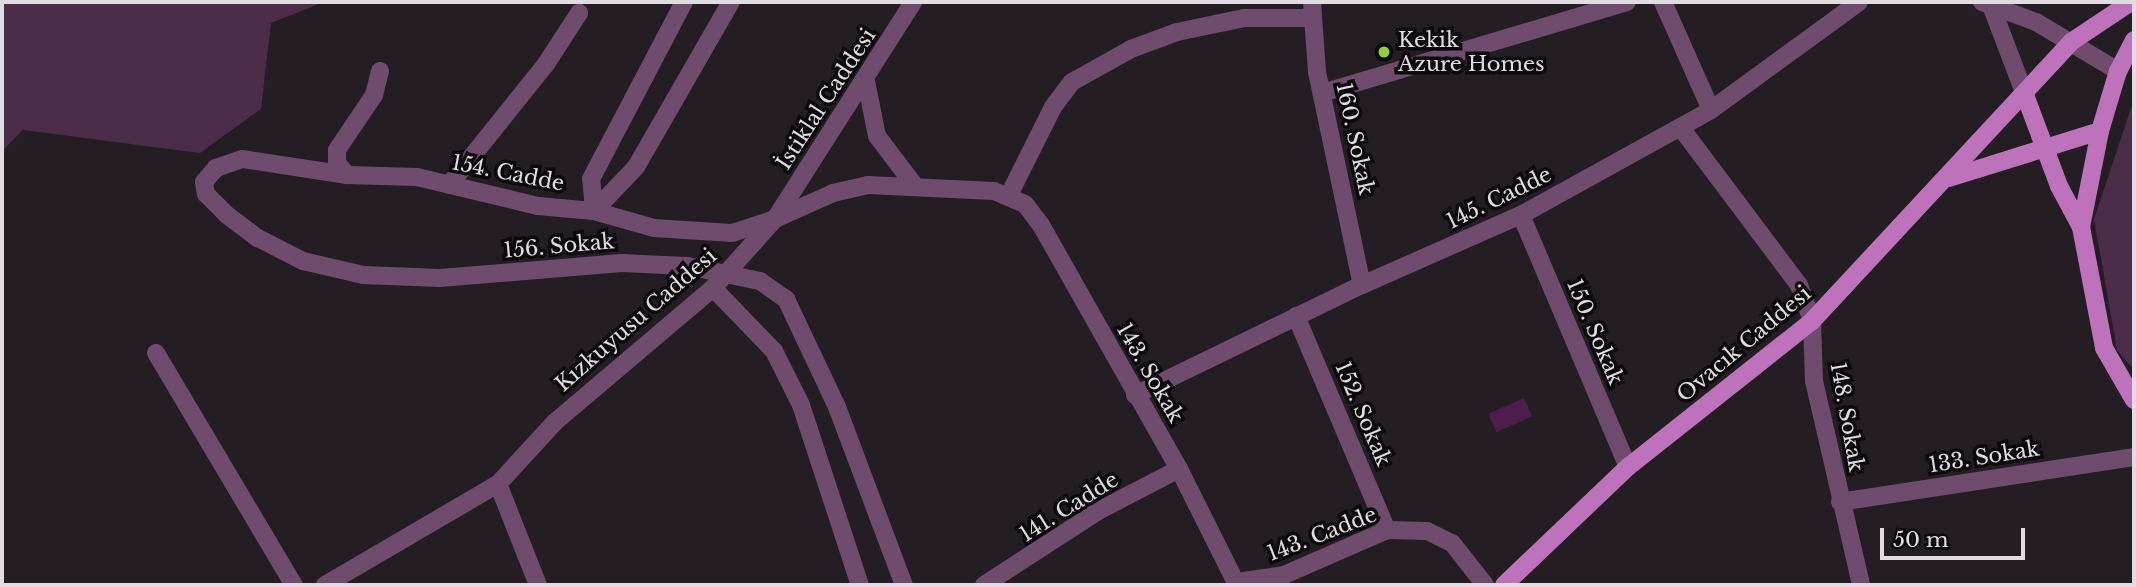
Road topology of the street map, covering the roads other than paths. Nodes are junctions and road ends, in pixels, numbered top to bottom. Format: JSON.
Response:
{"nodes":[{"id":1,"x":684,"y":2,"type":"edge"},
{"id":2,"x":731,"y":2,"type":"edge"},
{"id":3,"x":913,"y":2,"type":"edge"},
{"id":4,"x":1627,"y":2,"type":"edge"},
{"id":5,"x":1663,"y":2,"type":"edge"},
{"id":6,"x":1859,"y":2,"type":"edge"},
{"id":7,"x":2131,"y":2,"type":"edge"},
{"id":8,"x":1987,"y":5,"type":"edge"},
{"id":9,"x":1312,"y":10,"type":"edge"},
{"id":10,"x":579,"y":13,"type":"dead end"},
{"id":11,"x":2134,"y":40,"type":"edge"},
{"id":12,"x":2071,"y":42,"type":"junction"},
{"id":13,"x":380,"y":71,"type":"dead end"},
{"id":14,"x":2118,"y":71,"type":"junction"},
{"id":15,"x":866,"y":81,"type":"junction"},
{"id":16,"x":1322,"y":93,"type":"junction"},
{"id":17,"x":2025,"y":95,"type":"junction"},
{"id":18,"x":1711,"y":110,"type":"junction"},
{"id":19,"x":1681,"y":128,"type":"junction"},
{"id":20,"x":2100,"y":131,"type":"junction"},
{"id":21,"x":2045,"y":150,"type":"junction"},
{"id":22,"x":346,"y":175,"type":"junction"},
{"id":23,"x":1949,"y":178,"type":"junction"},
{"id":24,"x":449,"y":185,"type":"junction"},
{"id":25,"x":915,"y":186,"type":"junction"},
{"id":26,"x":1009,"y":195,"type":"junction"},
{"id":27,"x":594,"y":211,"type":"junction"},
{"id":28,"x":1521,"y":215,"type":"junction"},
{"id":29,"x":775,"y":219,"type":"junction"},
{"id":30,"x":2081,"y":227,"type":"junction"},
{"id":31,"x":718,"y":282,"type":"junction"},
{"id":32,"x":1362,"y":285,"type":"junction"},
{"id":33,"x":1296,"y":316,"type":"junction"},
{"id":34,"x":1812,"y":321,"type":"junction"},
{"id":35,"x":156,"y":353,"type":"dead end"},
{"id":36,"x":1135,"y":395,"type":"junction"},
{"id":37,"x":2134,"y":400,"type":"edge"},
{"id":38,"x":2134,"y":457,"type":"edge"},
{"id":39,"x":1628,"y":467,"type":"junction"},
{"id":40,"x":1179,"y":469,"type":"junction"},
{"id":41,"x":498,"y":484,"type":"junction"},
{"id":42,"x":1840,"y":502,"type":"junction"},
{"id":43,"x":1387,"y":530,"type":"junction"},
{"id":44,"x":1237,"y":584,"type":"edge"},
{"id":45,"x":294,"y":585,"type":"edge"},
{"id":46,"x":325,"y":585,"type":"edge"},
{"id":47,"x":538,"y":585,"type":"edge"},
{"id":48,"x":860,"y":585,"type":"edge"},
{"id":49,"x":904,"y":585,"type":"edge"},
{"id":50,"x":984,"y":585,"type":"edge"},
{"id":51,"x":1485,"y":585,"type":"edge"},
{"id":52,"x":1504,"y":585,"type":"edge"},
{"id":53,"x":1861,"y":585,"type":"edge"}],
"edges":[{"from":1,"to":27,"type":"street"},
{"from":2,"to":27,"type":"street"},
{"from":3,"to":15,"type":"street","name":"İstiklal Caddesi"},
{"from":4,"to":16,"type":"street"},
{"from":5,"to":18,"type":"street"},
{"from":6,"to":18,"type":"street","name":"145. Cadde"},
{"from":7,"to":12,"type":"main road"},
{"from":8,"to":12,"type":"street"},
{"from":8,"to":17,"type":"street"},
{"from":9,"to":16,"type":"street","name":"160. Sokak"},
{"from":9,"to":26,"type":"street"},
{"from":10,"to":24,"type":"street"},
{"from":11,"to":14,"type":"main road"},
{"from":12,"to":14,"type":"street"},
{"from":12,"to":17,"type":"main road"},
{"from":13,"to":22,"type":"street"},
{"from":14,"to":20,"type":"main road"},
{"from":15,"to":25,"type":"street"},
{"from":15,"to":29,"type":"street","name":"İstiklal Caddesi"},
{"from":16,"to":32,"type":"street","name":"160. Sokak"},
{"from":17,"to":21,"type":"main road"},
{"from":17,"to":23,"type":"main road"},
{"from":18,"to":19,"type":"street","name":"145. Cadde"},
{"from":19,"to":28,"type":"street","name":"145. Cadde"},
{"from":19,"to":34,"type":"street","name":"148. Sokak"},
{"from":20,"to":21,"type":"main road","name":"Ovacık Caddesi"},
{"from":20,"to":30,"type":"main road"},
{"from":21,"to":23,"type":"main road","name":"Ovacık Caddesi"},
{"from":21,"to":30,"type":"main road"},
{"from":22,"to":24,"type":"street","name":"154. Cadde"},
{"from":22,"to":31,"type":"street","name":"156. Sokak"},
{"from":23,"to":34,"type":"main road","name":"Ovacık Caddesi"},
{"from":24,"to":27,"type":"street","name":"154. Cadde"},
{"from":25,"to":26,"type":"street","name":"Kızkuyusu Caddesi"},
{"from":25,"to":29,"type":"street","name":"Kızkuyusu Caddesi"},
{"from":26,"to":36,"type":"street","name":"143. Sokak"},
{"from":27,"to":29,"type":"street","name":"154. Cadde"},
{"from":28,"to":32,"type":"street","name":"145. Cadde"},
{"from":28,"to":39,"type":"street","name":"150. Sokak"},
{"from":29,"to":31,"type":"street","name":"Kızkuyusu Caddesi"},
{"from":30,"to":37,"type":"main road"},
{"from":31,"to":41,"type":"street","name":"Kızkuyusu Caddesi"},
{"from":31,"to":48,"type":"street"},
{"from":31,"to":49,"type":"street","name":"156. Sokak"},
{"from":32,"to":33,"type":"street","name":"145. Cadde"},
{"from":33,"to":36,"type":"street","name":"145. Cadde"},
{"from":33,"to":43,"type":"street","name":"152. Sokak"},
{"from":34,"to":39,"type":"main road","name":"Ovacık Caddesi"},
{"from":34,"to":42,"type":"street","name":"148. Sokak"},
{"from":35,"to":45,"type":"street"},
{"from":36,"to":40,"type":"street","name":"143. Sokak"},
{"from":38,"to":42,"type":"street","name":"133. Sokak"},
{"from":39,"to":52,"type":"main road","name":"Ovacık Caddesi"},
{"from":40,"to":44,"type":"street","name":"143. Sokak"},
{"from":40,"to":50,"type":"street","name":"141. Cadde"},
{"from":41,"to":46,"type":"street","name":"Kızkuyusu Caddesi"},
{"from":41,"to":47,"type":"street"},
{"from":42,"to":53,"type":"street","name":"148. Sokak"},
{"from":43,"to":44,"type":"street","name":"143. Cadde"},
{"from":43,"to":51,"type":"street","name":"143. Cadde"}]}
